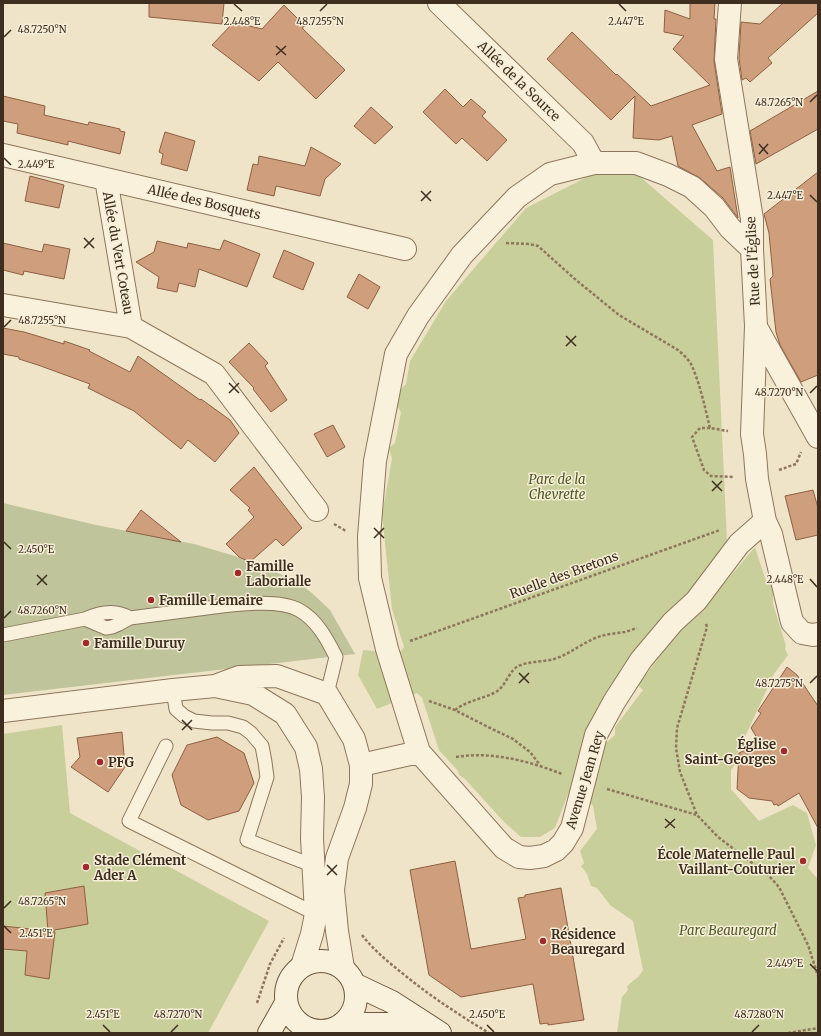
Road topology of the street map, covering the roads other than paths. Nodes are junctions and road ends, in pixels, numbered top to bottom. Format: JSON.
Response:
{"nodes":[{"id":1,"x":439,"y":3,"type":"edge"},
{"id":2,"x":730,"y":3,"type":"edge"},
{"id":3,"x":3,"y":155,"type":"edge"},
{"id":4,"x":594,"y":163,"type":"junction"},
{"id":5,"x":106,"y":179,"type":"junction"},
{"id":6,"x":405,"y":249,"type":"dead end"},
{"id":7,"x":752,"y":249,"type":"junction"},
{"id":8,"x":3,"y":305,"type":"edge"},
{"id":9,"x":756,"y":326,"type":"junction"},
{"id":10,"x":131,"y":327,"type":"junction"},
{"id":11,"x":817,"y":436,"type":"edge"},
{"id":12,"x":317,"y":510,"type":"dead end"},
{"id":13,"x":764,"y":521,"type":"junction"},
{"id":14,"x":818,"y":634,"type":"edge"},
{"id":15,"x":3,"y":635,"type":"edge"},
{"id":16,"x":215,"y":686,"type":"junction"},
{"id":17,"x":173,"y":690,"type":"junction"},
{"id":18,"x":327,"y":694,"type":"junction"},
{"id":19,"x":3,"y":711,"type":"edge"},
{"id":20,"x":166,"y":746,"type":"dead end"},
{"id":21,"x":419,"y":752,"type":"junction"},
{"id":22,"x":361,"y":765,"type":"junction"},
{"id":23,"x":314,"y":866,"type":"junction"},
{"id":24,"x":322,"y":920,"type":"junction"},
{"id":25,"x":302,"y":966,"type":"junction"},
{"id":26,"x":348,"y":976,"type":"junction"},
{"id":27,"x":286,"y":1003,"type":"junction"},
{"id":28,"x":332,"y":1029,"type":"edge"},
{"id":29,"x":437,"y":1031,"type":"edge"},
{"id":30,"x":270,"y":1033,"type":"edge"}],
"edges":[{"from":1,"to":4,"type":"street","name":"Allée de la Source"},
{"from":2,"to":7,"type":"street","name":"Rue de l'Église"},
{"from":3,"to":5,"type":"street","name":"Allée des Bosquets"},
{"from":4,"to":7,"type":"street"},
{"from":4,"to":21,"type":"street"},
{"from":5,"to":6,"type":"street","name":"Allée des Bosquets"},
{"from":5,"to":10,"type":"street","name":"Allée du Vert Coteau"},
{"from":7,"to":9,"type":"street","name":"Rue de l'Église"},
{"from":8,"to":10,"type":"street"},
{"from":9,"to":11,"type":"street"},
{"from":9,"to":13,"type":"street","name":"Rue de l'Église"},
{"from":10,"to":12,"type":"street"},
{"from":13,"to":14,"type":"street","name":"Rue de l'Église"},
{"from":13,"to":21,"type":"street","name":"Avenue Jean Rey"},
{"from":15,"to":18,"type":"lane"},
{"from":16,"to":17,"type":"street"},
{"from":16,"to":18,"type":"street"},
{"from":16,"to":23,"type":"street"},
{"from":17,"to":19,"type":"street"},
{"from":17,"to":23,"type":"lane"},
{"from":18,"to":22,"type":"street"},
{"from":20,"to":24,"type":"lane"},
{"from":21,"to":22,"type":"street"},
{"from":22,"to":24,"type":"street"},
{"from":23,"to":24,"type":"street"},
{"from":24,"to":25,"type":"street"},
{"from":24,"to":26,"type":"street"},
{"from":25,"to":26,"type":"street"},
{"from":25,"to":27,"type":"street"},
{"from":26,"to":28,"type":"street"},
{"from":26,"to":29,"type":"street"},
{"from":27,"to":28,"type":"street"},
{"from":27,"to":30,"type":"street"},
{"from":28,"to":29,"type":"street"}]}
